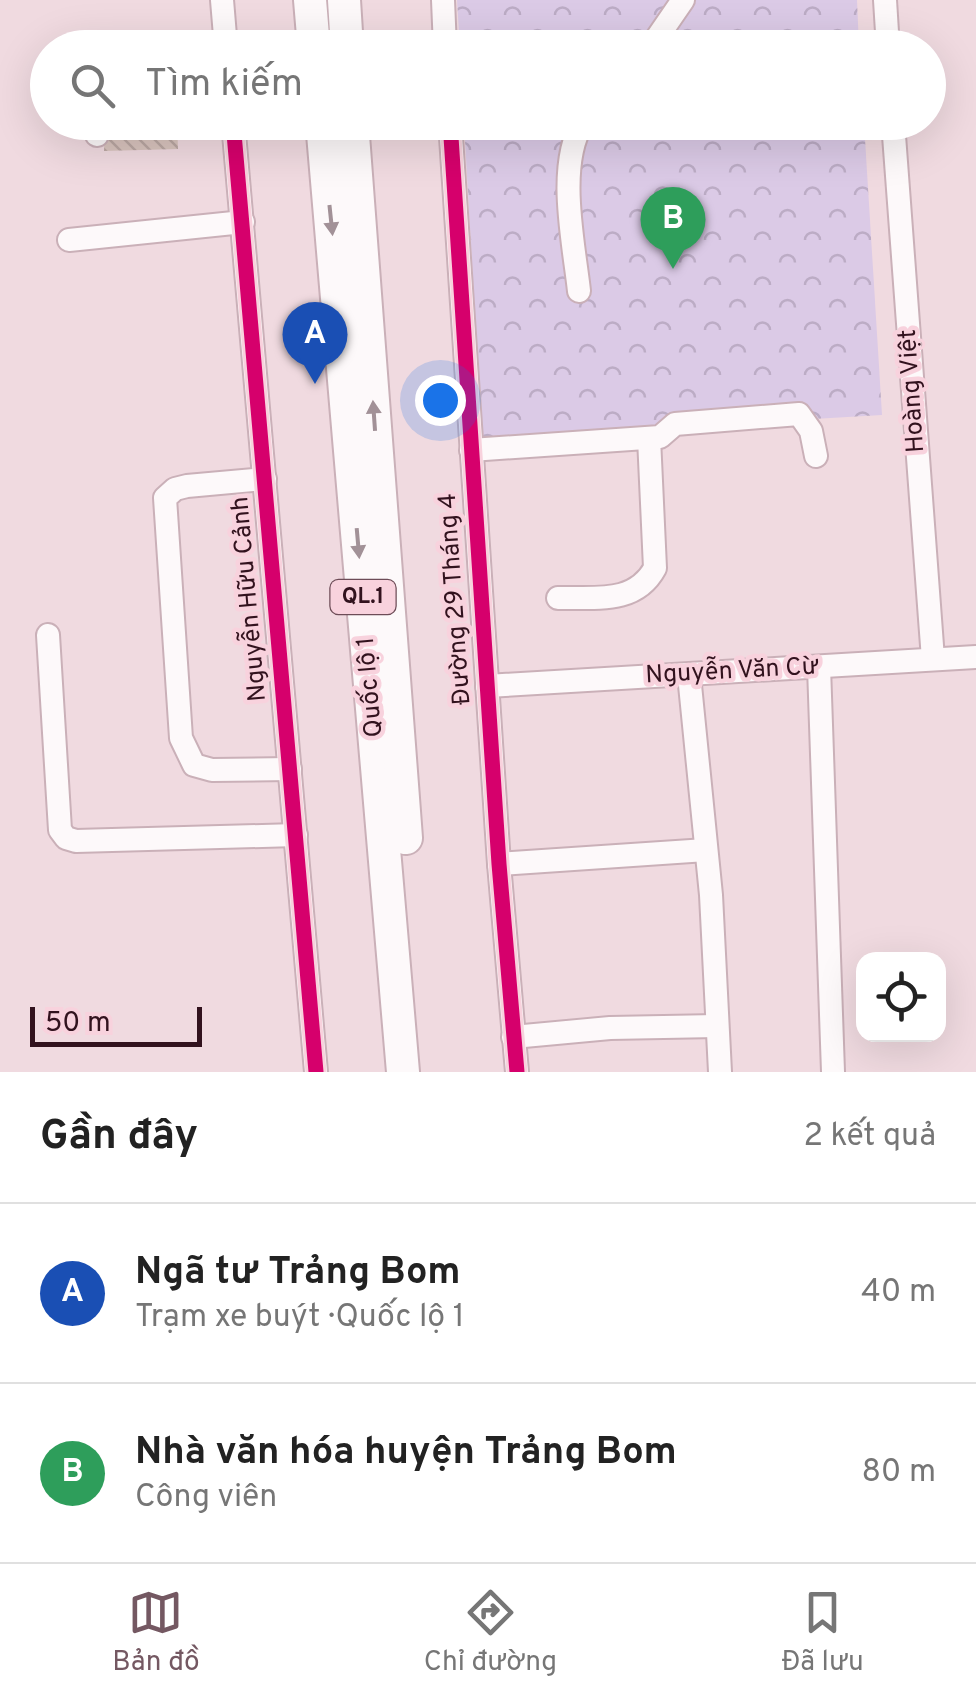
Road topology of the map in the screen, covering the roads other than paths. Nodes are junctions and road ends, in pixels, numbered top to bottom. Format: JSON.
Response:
{"nodes":[{"id":1,"x":222,"y":0,"type":"edge"},
{"id":2,"x":310,"y":0,"type":"edge"},
{"id":3,"x":344,"y":0,"type":"edge"},
{"id":4,"x":443,"y":0,"type":"edge"},
{"id":5,"x":683,"y":0,"type":"edge"},
{"id":6,"x":885,"y":0,"type":"edge"},
{"id":7,"x":224,"y":30,"type":"edge"},
{"id":8,"x":312,"y":30,"type":"edge"},
{"id":9,"x":346,"y":30,"type":"edge"},
{"id":10,"x":444,"y":30,"type":"edge"},
{"id":11,"x":662,"y":30,"type":"edge"},
{"id":12,"x":887,"y":30,"type":"edge"},
{"id":13,"x":236,"y":140,"type":"edge"},
{"id":14,"x":324,"y":140,"type":"edge"},
{"id":15,"x":353,"y":140,"type":"edge"},
{"id":16,"x":451,"y":140,"type":"edge"},
{"id":17,"x":578,"y":140,"type":"edge"},
{"id":18,"x":895,"y":140,"type":"edge"},
{"id":19,"x":243,"y":222,"type":"junction"},
{"id":20,"x":70,"y":240,"type":"dead end"},
{"id":21,"x":579,"y":291,"type":"dead end"},
{"id":22,"x":649,"y":438,"type":"junction"},
{"id":23,"x":471,"y":450,"type":"junction"},
{"id":24,"x":816,"y":456,"type":"dead end"},
{"id":25,"x":265,"y":479,"type":"junction"},
{"id":26,"x":558,"y":598,"type":"dead end"},
{"id":27,"x":48,"y":635,"type":"dead end"},
{"id":28,"x":976,"y":657,"type":"edge"},
{"id":29,"x":933,"y":659,"type":"junction"},
{"id":30,"x":819,"y":668,"type":"junction"},
{"id":31,"x":689,"y":674,"type":"junction"},
{"id":32,"x":487,"y":686,"type":"junction"},
{"id":33,"x":290,"y":769,"type":"junction"},
{"id":34,"x":296,"y":835,"type":"junction"},
{"id":35,"x":706,"y":850,"type":"junction"},
{"id":36,"x":499,"y":864,"type":"junction"},
{"id":37,"x":717,"y":1026,"type":"junction"},
{"id":38,"x":513,"y":1037,"type":"junction"},
{"id":39,"x":316,"y":1072,"type":"edge"},
{"id":40,"x":403,"y":1072,"type":"edge"},
{"id":41,"x":425,"y":1072,"type":"edge"},
{"id":42,"x":516,"y":1072,"type":"edge"},
{"id":43,"x":720,"y":1072,"type":"edge"},
{"id":44,"x":833,"y":1072,"type":"edge"}],
"edges":[{"from":1,"to":7,"type":"street"},
{"from":2,"to":8,"type":"highway"},
{"from":3,"to":9,"type":"highway"},
{"from":4,"to":10,"type":"street"},
{"from":5,"to":11,"type":"street"},
{"from":6,"to":12,"type":"street"},
{"from":13,"to":19,"type":"street","name":"Nguyễn Hữu Cảnh"},
{"from":14,"to":40,"type":"highway","name":"Quốc lộ 1","number":"QL.1","one_way":true},
{"from":41,"to":15,"type":"highway","name":"Quốc lộ 1","number":"QL.1","one_way":true},
{"from":16,"to":23,"type":"street","name":"Đường 29 Tháng 4"},
{"from":17,"to":21,"type":"street"},
{"from":18,"to":29,"type":"street","name":"Hoàng Việt"},
{"from":19,"to":20,"type":"street"},
{"from":19,"to":25,"type":"street","name":"Nguyễn Hữu Cảnh"},
{"from":22,"to":23,"type":"street"},
{"from":22,"to":24,"type":"street"},
{"from":22,"to":26,"type":"street"},
{"from":23,"to":32,"type":"street","name":"Đường 29 Tháng 4"},
{"from":25,"to":33,"type":"street","name":"Nguyễn Hữu Cảnh"},
{"from":25,"to":33,"type":"street"},
{"from":27,"to":34,"type":"street"},
{"from":28,"to":29,"type":"street","name":"Nguyễn Văn Cừ"},
{"from":29,"to":30,"type":"street","name":"Nguyễn Văn Cừ"},
{"from":30,"to":31,"type":"street","name":"Nguyễn Văn Cừ"},
{"from":30,"to":44,"type":"street"},
{"from":31,"to":32,"type":"street","name":"Nguyễn Văn Cừ"},
{"from":31,"to":35,"type":"street"},
{"from":32,"to":36,"type":"street","name":"Đường 29 Tháng 4"},
{"from":33,"to":34,"type":"street","name":"Nguyễn Hữu Cảnh"},
{"from":34,"to":39,"type":"street","name":"Nguyễn Hữu Cảnh"},
{"from":35,"to":36,"type":"street"},
{"from":35,"to":37,"type":"street"},
{"from":36,"to":38,"type":"street","name":"Đường 29 Tháng 4"},
{"from":37,"to":38,"type":"street"},
{"from":37,"to":43,"type":"street"},
{"from":38,"to":42,"type":"street","name":"Đường 29 Tháng 4"}]}
